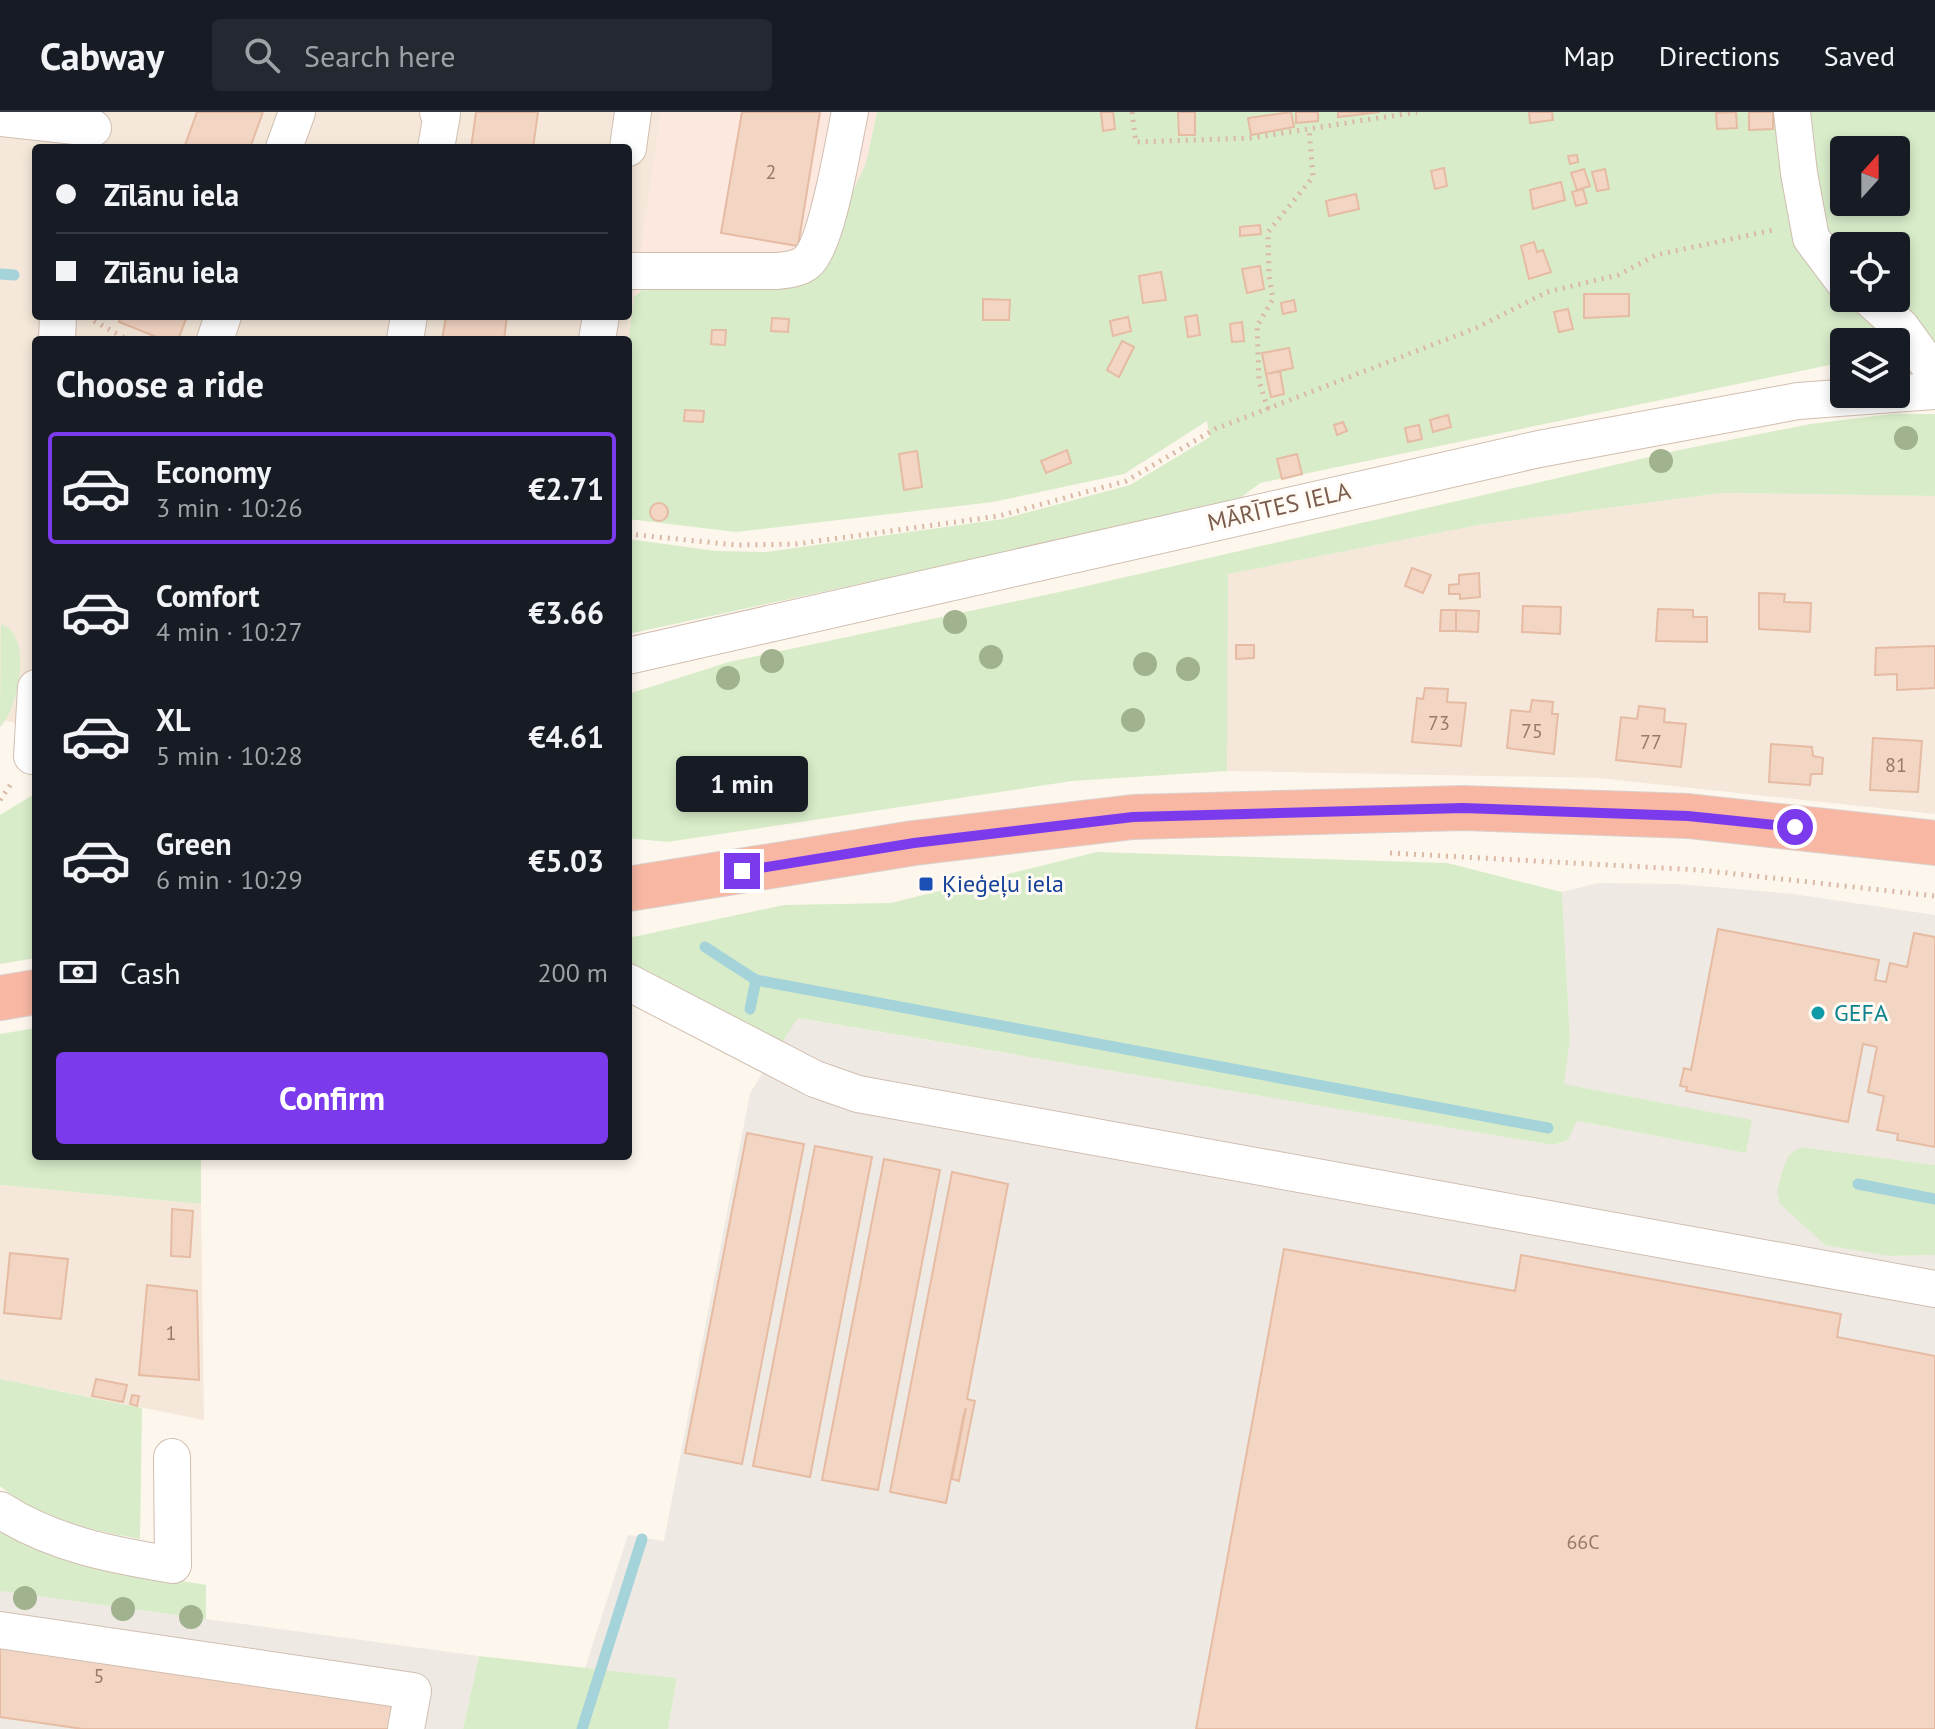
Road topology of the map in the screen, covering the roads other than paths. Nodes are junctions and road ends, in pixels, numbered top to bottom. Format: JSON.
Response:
{"nodes":[{"id":1,"x":297,"y":112,"type":"edge"},
{"id":2,"x":438,"y":112,"type":"edge"},
{"id":3,"x":633,"y":112,"type":"edge"},
{"id":4,"x":850,"y":112,"type":"edge"},
{"id":5,"x":1792,"y":112,"type":"edge"},
{"id":6,"x":0,"y":118,"type":"edge"},
{"id":7,"x":92,"y":129,"type":"edge"},
{"id":8,"x":285,"y":144,"type":"edge"},
{"id":9,"x":437,"y":144,"type":"edge"},
{"id":10,"x":629,"y":144,"type":"edge"},
{"id":11,"x":1830,"y":267,"type":"edge"},
{"id":12,"x":632,"y":271,"type":"edge"},
{"id":13,"x":1884,"y":312,"type":"edge"},
{"id":14,"x":1935,"y":374,"type":"edge"},
{"id":15,"x":1935,"y":391,"type":"edge"},
{"id":16,"x":632,"y":655,"type":"edge"},
{"id":17,"x":32,"y":709,"type":"edge"},
{"id":18,"x":23,"y":756,"type":"edge"},
{"id":19,"x":1935,"y":843,"type":"edge"},
{"id":20,"x":632,"y":888,"type":"edge"},
{"id":21,"x":632,"y":984,"type":"edge"},
{"id":22,"x":32,"y":993,"type":"edge"},
{"id":23,"x":0,"y":998,"type":"edge"},
{"id":24,"x":1935,"y":1289,"type":"edge"},
{"id":25,"x":172,"y":1457,"type":"dead end"},
{"id":26,"x":0,"y":1510,"type":"edge"},
{"id":27,"x":0,"y":1630,"type":"edge"},
{"id":28,"x":406,"y":1729,"type":"edge"}],
"edges":[{"from":1,"to":8,"type":"street"},
{"from":2,"to":9,"type":"street"},
{"from":3,"to":10,"type":"street"},
{"from":4,"to":12,"type":"street"},
{"from":5,"to":11,"type":"street"},
{"from":6,"to":7,"type":"street"},
{"from":13,"to":14,"type":"street"},
{"from":15,"to":16,"type":"street","name":"MĀRĪTES IELA"},
{"from":17,"to":18,"type":"street"},
{"from":19,"to":20,"type":"highway"},
{"from":21,"to":24,"type":"street"},
{"from":22,"to":23,"type":"highway"},
{"from":25,"to":26,"type":"street"},
{"from":27,"to":28,"type":"street"}]}
